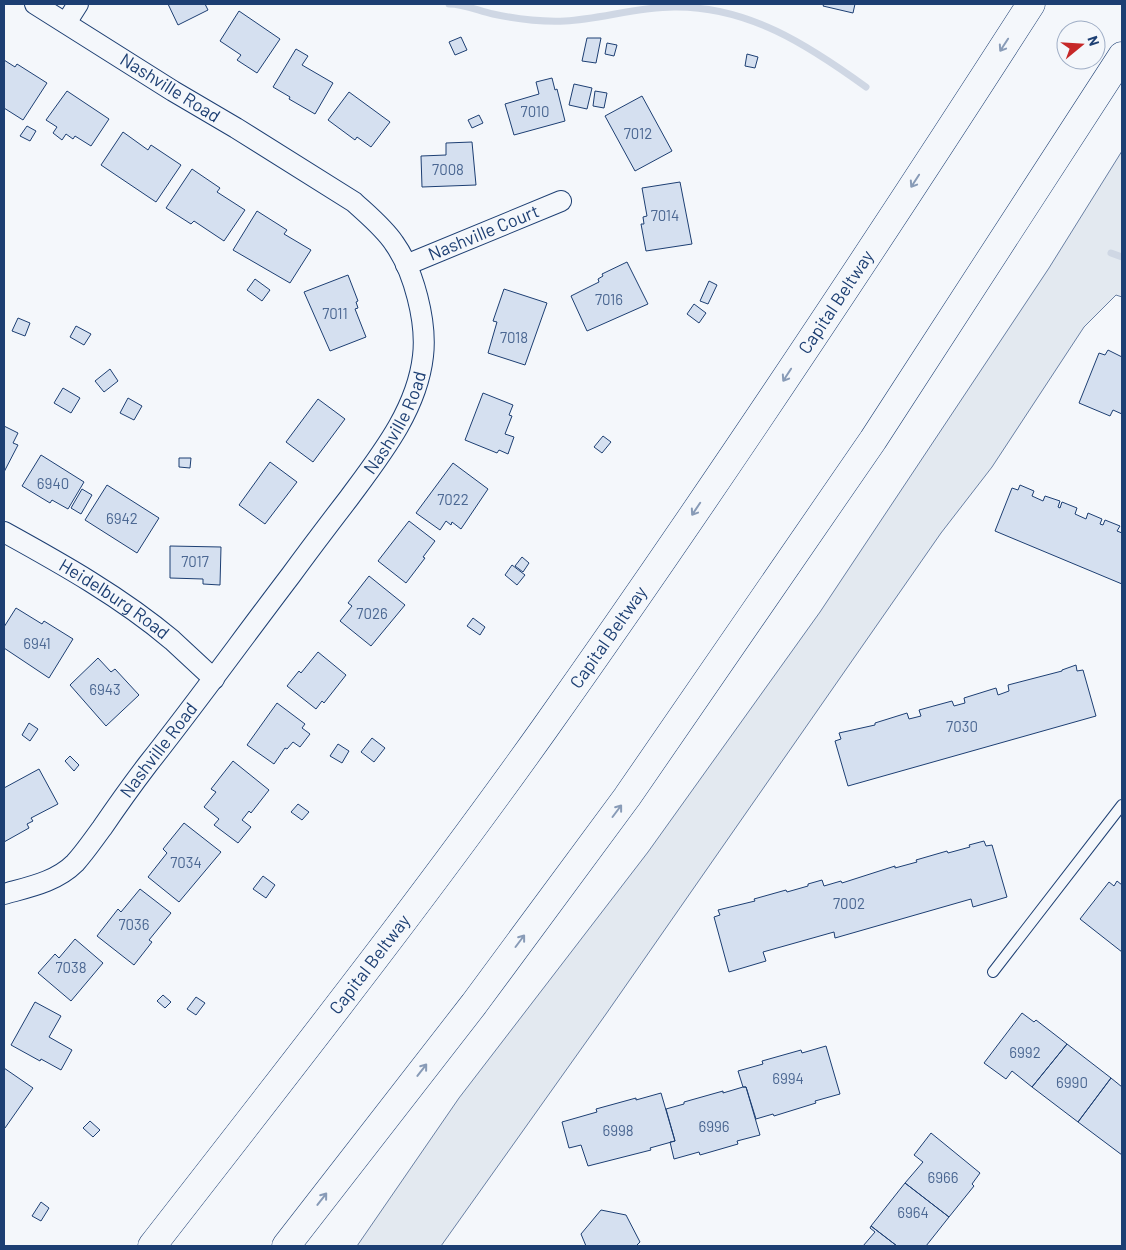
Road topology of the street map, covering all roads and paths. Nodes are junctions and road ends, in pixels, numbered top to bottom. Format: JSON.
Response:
{"nodes":[{"id":1,"x":35,"y":4,"type":"edge"},
{"id":2,"x":78,"y":4,"type":"edge"},
{"id":3,"x":1031,"y":4,"type":"edge"},
{"id":4,"x":66,"y":23,"type":"junction"},
{"id":5,"x":1122,"y":56,"type":"edge"},
{"id":6,"x":561,"y":201,"type":"dead end"},
{"id":7,"x":406,"y":265,"type":"junction"},
{"id":8,"x":4,"y":532,"type":"edge"},
{"id":9,"x":214,"y":679,"type":"junction"},
{"id":10,"x":1122,"y":805,"type":"edge"},
{"id":11,"x":4,"y":894,"type":"edge"},
{"id":12,"x":993,"y":972,"type":"dead end"},
{"id":13,"x":152,"y":1246,"type":"edge"},
{"id":14,"x":286,"y":1246,"type":"edge"}],
"edges":[{"from":1,"to":4,"type":"street","name":"Nashville Road"},
{"from":2,"to":4,"type":"street"},
{"from":3,"to":13,"type":"highway","name":"Capital Beltway","one_way":true},
{"from":4,"to":7,"type":"street","name":"Nashville Road"},
{"from":14,"to":5,"type":"highway","one_way":true},
{"from":6,"to":7,"type":"street","name":"Nashville Court"},
{"from":7,"to":9,"type":"street","name":"Nashville Road"},
{"from":8,"to":9,"type":"street","name":"Heidelburg Road"},
{"from":9,"to":11,"type":"street","name":"Nashville Road"},
{"from":10,"to":12,"type":"lane"}]}
